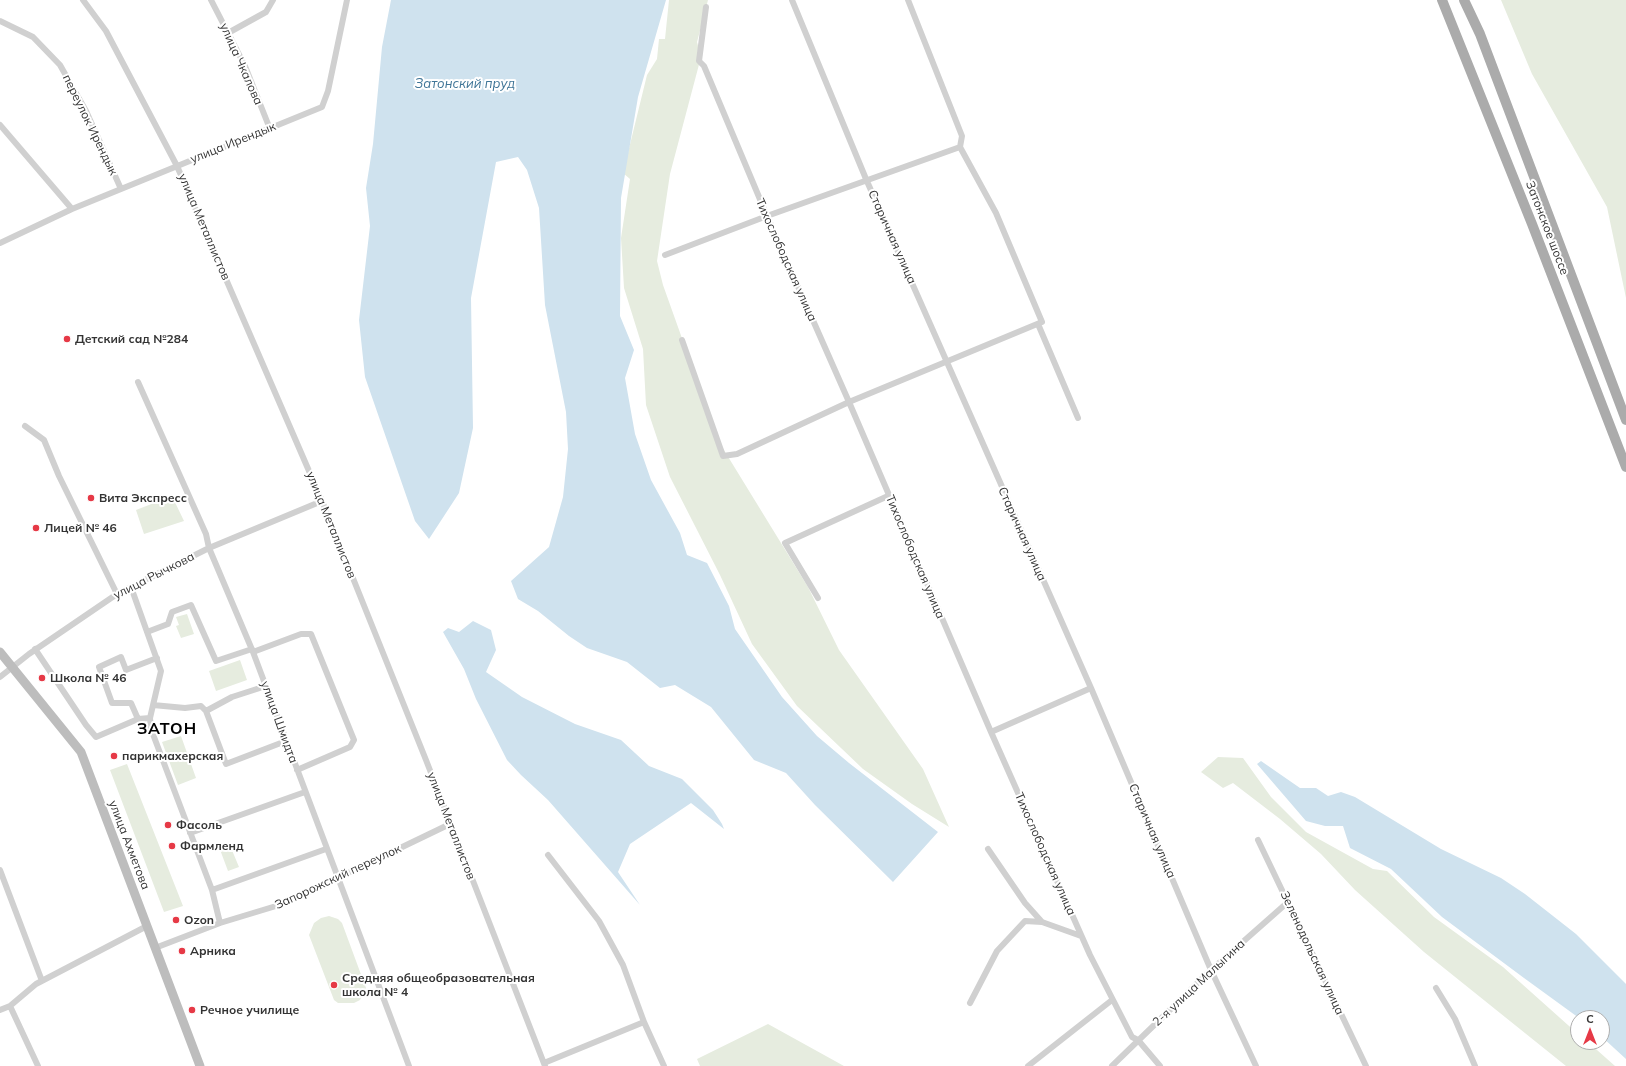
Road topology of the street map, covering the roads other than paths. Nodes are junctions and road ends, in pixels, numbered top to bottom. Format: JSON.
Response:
{"nodes":[{"id":1,"x":83,"y":0,"type":"edge"},
{"id":2,"x":211,"y":0,"type":"edge"},
{"id":3,"x":273,"y":0,"type":"edge"},
{"id":4,"x":347,"y":0,"type":"edge"},
{"id":5,"x":792,"y":0,"type":"edge"},
{"id":6,"x":908,"y":0,"type":"edge"},
{"id":7,"x":1442,"y":0,"type":"edge"},
{"id":8,"x":1464,"y":0,"type":"edge"},
{"id":9,"x":706,"y":7,"type":"dead end"},
{"id":10,"x":0,"y":21,"type":"edge"},
{"id":11,"x":228,"y":34,"type":"junction"},
{"id":12,"x":0,"y":125,"type":"edge"},
{"id":13,"x":270,"y":129,"type":"junction"},
{"id":14,"x":960,"y":147,"type":"junction"},
{"id":15,"x":177,"y":166,"type":"junction"},
{"id":16,"x":866,"y":179,"type":"junction"},
{"id":17,"x":121,"y":189,"type":"junction"},
{"id":18,"x":72,"y":209,"type":"junction"},
{"id":19,"x":767,"y":216,"type":"junction"},
{"id":20,"x":0,"y":243,"type":"edge"},
{"id":21,"x":665,"y":255,"type":"dead end"},
{"id":22,"x":1040,"y":323,"type":"junction"},
{"id":23,"x":682,"y":340,"type":"dead end"},
{"id":24,"x":946,"y":362,"type":"junction"},
{"id":25,"x":138,"y":382,"type":"dead end"},
{"id":26,"x":849,"y":402,"type":"junction"},
{"id":27,"x":1078,"y":418,"type":"dead end"},
{"id":28,"x":1626,"y":420,"type":"edge"},
{"id":29,"x":25,"y":426,"type":"dead end"},
{"id":30,"x":1626,"y":467,"type":"edge"},
{"id":31,"x":888,"y":496,"type":"junction"},
{"id":32,"x":322,"y":501,"type":"junction"},
{"id":33,"x":209,"y":548,"type":"junction"},
{"id":34,"x":131,"y":587,"type":"junction"},
{"id":35,"x":117,"y":594,"type":"junction"},
{"id":36,"x":818,"y":598,"type":"dead end"},
{"id":37,"x":147,"y":632,"type":"junction"},
{"id":38,"x":36,"y":649,"type":"junction"},
{"id":39,"x":252,"y":650,"type":"junction"},
{"id":40,"x":0,"y":652,"type":"edge"},
{"id":41,"x":157,"y":658,"type":"junction"},
{"id":42,"x":13,"y":668,"type":"junction"},
{"id":43,"x":0,"y":677,"type":"edge"},
{"id":44,"x":266,"y":686,"type":"junction"},
{"id":45,"x":1092,"y":688,"type":"junction"},
{"id":46,"x":153,"y":705,"type":"junction"},
{"id":47,"x":206,"y":711,"type":"junction"},
{"id":48,"x":150,"y":718,"type":"junction"},
{"id":49,"x":138,"y":719,"type":"junction"},
{"id":50,"x":991,"y":732,"type":"junction"},
{"id":51,"x":286,"y":741,"type":"junction"},
{"id":52,"x":297,"y":770,"type":"junction"},
{"id":53,"x":305,"y":792,"type":"junction"},
{"id":54,"x":450,"y":824,"type":"junction"},
{"id":55,"x":190,"y":834,"type":"junction"},
{"id":56,"x":1258,"y":840,"type":"dead end"},
{"id":57,"x":326,"y":849,"type":"junction"},
{"id":58,"x":988,"y":849,"type":"dead end"},
{"id":59,"x":548,"y":855,"type":"dead end"},
{"id":60,"x":0,"y":870,"type":"edge"},
{"id":61,"x":337,"y":878,"type":"junction"},
{"id":62,"x":212,"y":890,"type":"junction"},
{"id":63,"x":1288,"y":902,"type":"junction"},
{"id":64,"x":1042,"y":922,"type":"junction"},
{"id":65,"x":220,"y":923,"type":"junction"},
{"id":66,"x":147,"y":926,"type":"junction"},
{"id":67,"x":1081,"y":936,"type":"junction"},
{"id":68,"x":155,"y":948,"type":"junction"},
{"id":69,"x":1211,"y":970,"type":"junction"},
{"id":70,"x":42,"y":981,"type":"junction"},
{"id":71,"x":1436,"y":988,"type":"dead end"},
{"id":72,"x":1112,"y":1000,"type":"junction"},
{"id":73,"x":970,"y":1003,"type":"dead end"},
{"id":74,"x":10,"y":1006,"type":"junction"},
{"id":75,"x":0,"y":1010,"type":"edge"},
{"id":76,"x":644,"y":1022,"type":"junction"},
{"id":77,"x":1138,"y":1040,"type":"junction"},
{"id":78,"x":544,"y":1065,"type":"edge"},
{"id":79,"x":38,"y":1066,"type":"edge"},
{"id":80,"x":200,"y":1066,"type":"edge"},
{"id":81,"x":409,"y":1066,"type":"edge"},
{"id":82,"x":664,"y":1066,"type":"edge"},
{"id":83,"x":1028,"y":1066,"type":"edge"},
{"id":84,"x":1112,"y":1066,"type":"edge"},
{"id":85,"x":1160,"y":1066,"type":"edge"},
{"id":86,"x":1256,"y":1066,"type":"edge"},
{"id":87,"x":1366,"y":1066,"type":"edge"},
{"id":88,"x":1475,"y":1066,"type":"edge"}],
"edges":[{"from":1,"to":15,"type":"street","name":"улица Металлистов"},
{"from":2,"to":11,"type":"street","name":"улица Чкалова"},
{"from":3,"to":11,"type":"street"},
{"from":4,"to":13,"type":"street","name":"улица Ирендык"},
{"from":5,"to":16,"type":"street","name":"Старичная улица"},
{"from":6,"to":14,"type":"street"},
{"from":7,"to":30,"type":"main road","name":"Затонское шоссе"},
{"from":8,"to":28,"type":"main road","name":"Затонское шоссе"},
{"from":9,"to":19,"type":"street","name":"Тихослободская улица"},
{"from":10,"to":17,"type":"street","name":"переулок Ирендык"},
{"from":11,"to":13,"type":"street","name":"улица Чкалова"},
{"from":12,"to":18,"type":"street"},
{"from":13,"to":15,"type":"street","name":"улица Ирендык"},
{"from":14,"to":16,"type":"street"},
{"from":14,"to":22,"type":"street"},
{"from":15,"to":17,"type":"street","name":"улица Ирендык"},
{"from":15,"to":32,"type":"street","name":"улица Металлистов"},
{"from":16,"to":19,"type":"street"},
{"from":16,"to":24,"type":"street","name":"Старичная улица"},
{"from":17,"to":18,"type":"street","name":"улица Ирендык"},
{"from":18,"to":20,"type":"street","name":"улица Ирендык"},
{"from":19,"to":21,"type":"street"},
{"from":19,"to":26,"type":"street","name":"Тихослободская улица"},
{"from":22,"to":24,"type":"street"},
{"from":22,"to":27,"type":"street"},
{"from":23,"to":26,"type":"street"},
{"from":24,"to":26,"type":"street"},
{"from":24,"to":45,"type":"street","name":"Старичная улица"},
{"from":25,"to":33,"type":"street","name":"улица Шмидта"},
{"from":26,"to":31,"type":"street","name":"Тихослободская улица"},
{"from":29,"to":35,"type":"street"},
{"from":31,"to":36,"type":"street"},
{"from":31,"to":50,"type":"street","name":"Тихослободская улица"},
{"from":32,"to":33,"type":"street","name":"улица Рычкова"},
{"from":32,"to":54,"type":"street","name":"улица Металлистов"},
{"from":33,"to":34,"type":"street","name":"улица Рычкова"},
{"from":33,"to":39,"type":"street","name":"улица Шмидта"},
{"from":34,"to":35,"type":"street","name":"улица Рычкова"},
{"from":34,"to":37,"type":"street"},
{"from":35,"to":38,"type":"street","name":"улица Рычкова"},
{"from":37,"to":39,"type":"street"},
{"from":37,"to":41,"type":"street"},
{"from":38,"to":42,"type":"street","name":"улица Рычкова"},
{"from":38,"to":49,"type":"street"},
{"from":39,"to":44,"type":"street","name":"улица Шмидта"},
{"from":39,"to":52,"type":"street"},
{"from":40,"to":42,"type":"main road","name":"улица Ахметова"},
{"from":41,"to":46,"type":"street"},
{"from":41,"to":49,"type":"street"},
{"from":42,"to":43,"type":"street","name":"улица Рычкова"},
{"from":42,"to":66,"type":"main road","name":"улица Ахметова"},
{"from":44,"to":47,"type":"street"},
{"from":44,"to":51,"type":"street","name":"улица Шмидта"},
{"from":45,"to":50,"type":"street"},
{"from":45,"to":69,"type":"street","name":"Старичная улица"},
{"from":46,"to":47,"type":"street"},
{"from":46,"to":48,"type":"street"},
{"from":47,"to":51,"type":"street"},
{"from":48,"to":49,"type":"street"},
{"from":48,"to":55,"type":"street"},
{"from":50,"to":67,"type":"street","name":"Тихослободская улица"},
{"from":51,"to":52,"type":"street","name":"улица Шмидта"},
{"from":52,"to":53,"type":"street","name":"улица Шмидта"},
{"from":53,"to":55,"type":"street"},
{"from":53,"to":57,"type":"street","name":"улица Шмидта"},
{"from":54,"to":61,"type":"street","name":"Запорожский переулок"},
{"from":54,"to":78,"type":"street","name":"улица Металлистов"},
{"from":55,"to":62,"type":"street"},
{"from":56,"to":63,"type":"street","name":"Зеленодольская улица"},
{"from":57,"to":61,"type":"street","name":"улица Шмидта"},
{"from":57,"to":62,"type":"street"},
{"from":58,"to":64,"type":"street"},
{"from":59,"to":76,"type":"street"},
{"from":60,"to":70,"type":"street"},
{"from":61,"to":65,"type":"street","name":"Запорожский переулок"},
{"from":61,"to":81,"type":"street","name":"улица Шмидта"},
{"from":62,"to":65,"type":"street"},
{"from":63,"to":69,"type":"street","name":"2-я улица Малыгина"},
{"from":63,"to":87,"type":"street","name":"Зеленодольская улица"},
{"from":64,"to":67,"type":"street"},
{"from":64,"to":73,"type":"street"},
{"from":65,"to":68,"type":"street","name":"Запорожский переулок"},
{"from":66,"to":68,"type":"main road","name":"улица Ахметова"},
{"from":66,"to":70,"type":"street"},
{"from":67,"to":72,"type":"street","name":"Тихослободская улица"},
{"from":68,"to":80,"type":"main road","name":"улица Ахметова"},
{"from":69,"to":77,"type":"street","name":"2-я улица Малыгина"},
{"from":69,"to":86,"type":"street","name":"Старичная улица"},
{"from":70,"to":74,"type":"street"},
{"from":71,"to":88,"type":"street"},
{"from":72,"to":77,"type":"street","name":"Тихослободская улица"},
{"from":72,"to":83,"type":"street"},
{"from":74,"to":75,"type":"street"},
{"from":74,"to":79,"type":"street"},
{"from":76,"to":78,"type":"street"},
{"from":76,"to":82,"type":"street"},
{"from":77,"to":84,"type":"street","name":"2-я улица Малыгина"},
{"from":77,"to":85,"type":"street","name":"Тихослободская улица"}]}
